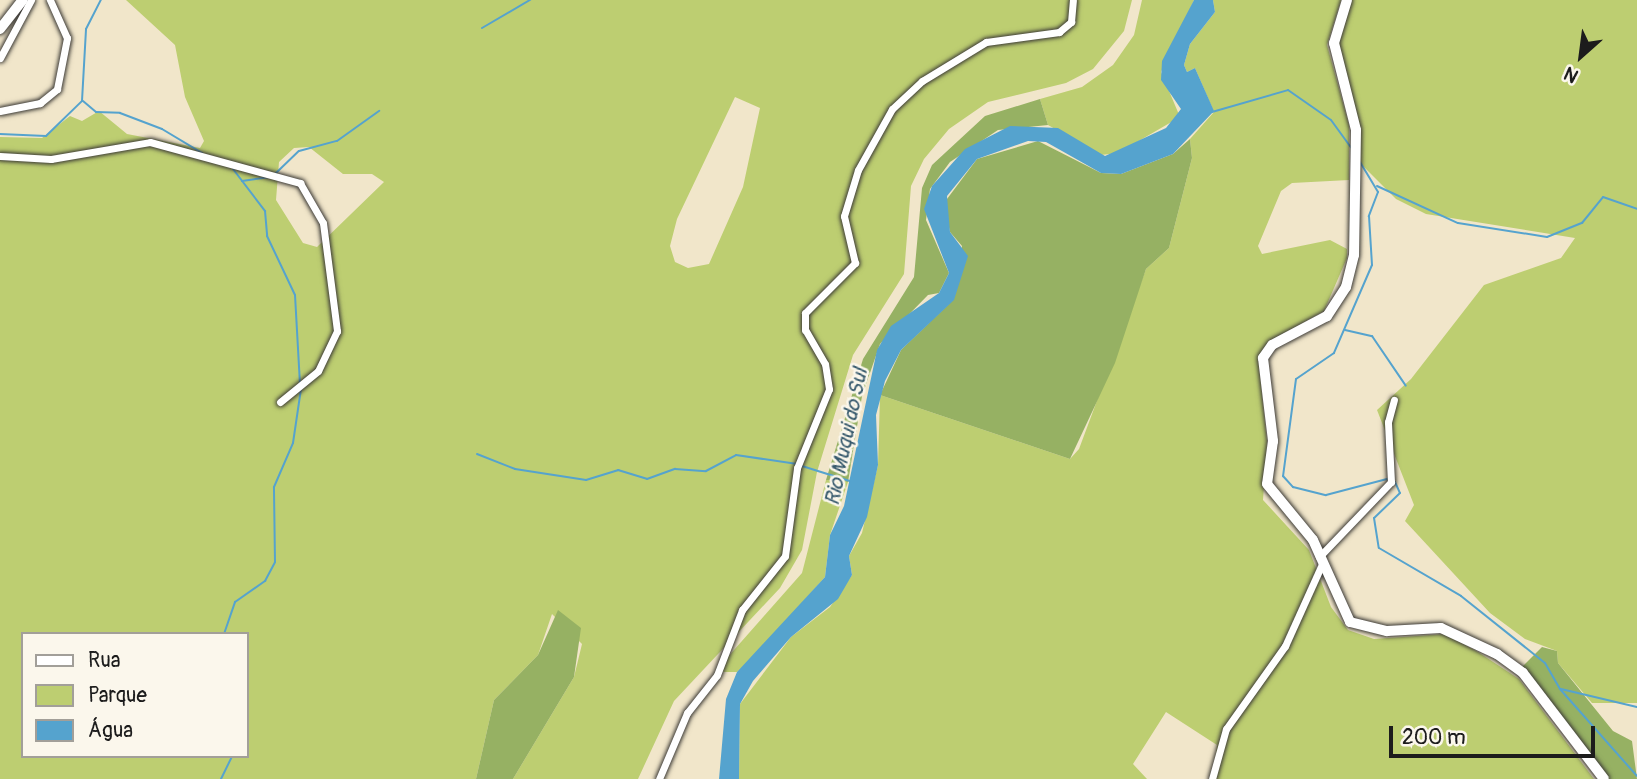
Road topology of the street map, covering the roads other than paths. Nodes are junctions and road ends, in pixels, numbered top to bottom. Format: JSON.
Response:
{"nodes":[{"id":1,"x":23,"y":0,"type":"edge"},
{"id":2,"x":31,"y":0,"type":"edge"},
{"id":3,"x":50,"y":0,"type":"edge"},
{"id":4,"x":1073,"y":0,"type":"edge"},
{"id":5,"x":1347,"y":0,"type":"edge"},
{"id":6,"x":0,"y":29,"type":"edge"},
{"id":7,"x":0,"y":58,"type":"edge"},
{"id":8,"x":0,"y":111,"type":"edge"},
{"id":9,"x":0,"y":156,"type":"edge"},
{"id":10,"x":1394,"y":400,"type":"dead end"},
{"id":11,"x":280,"y":402,"type":"dead end"},
{"id":12,"x":1321,"y":560,"type":"junction"},
{"id":13,"x":659,"y":779,"type":"edge"},
{"id":14,"x":1212,"y":779,"type":"edge"},
{"id":15,"x":1604,"y":779,"type":"edge"}],
"edges":[{"from":1,"to":6,"type":"main road"},
{"from":2,"to":7,"type":"street"},
{"from":3,"to":8,"type":"street"},
{"from":4,"to":13,"type":"street"},
{"from":5,"to":12,"type":"main road"},
{"from":9,"to":11,"type":"street"},
{"from":10,"to":12,"type":"street"},
{"from":12,"to":14,"type":"street"},
{"from":12,"to":15,"type":"main road"}]}
